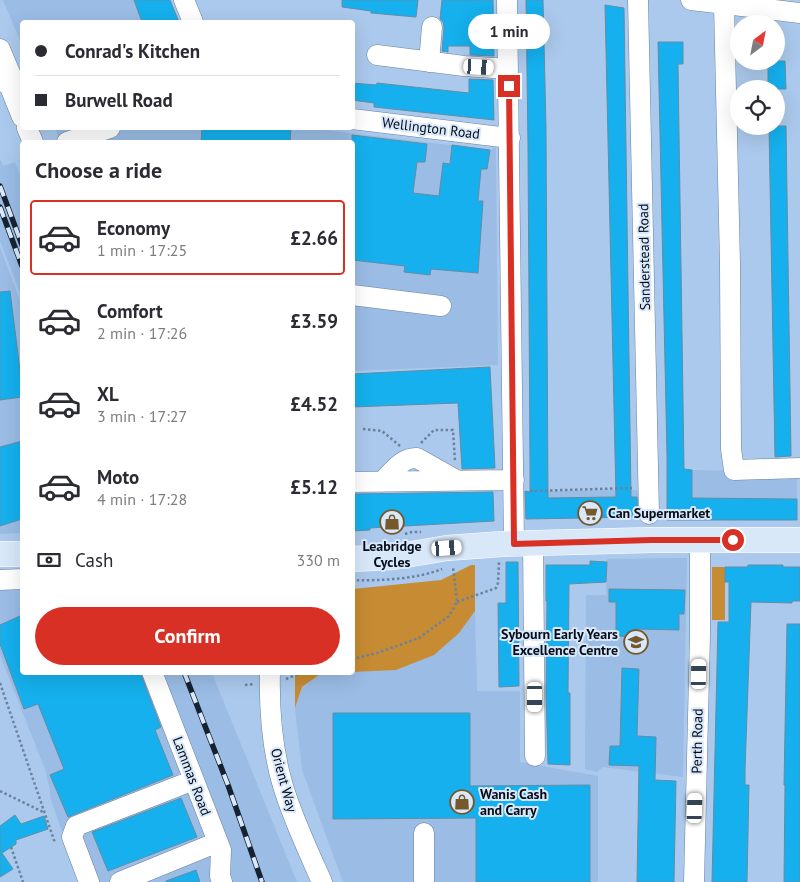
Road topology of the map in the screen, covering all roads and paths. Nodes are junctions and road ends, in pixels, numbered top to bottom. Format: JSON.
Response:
{"nodes":[{"id":1,"x":184,"y":0,"type":"edge"},
{"id":2,"x":507,"y":0,"type":"edge"},
{"id":3,"x":638,"y":0,"type":"edge"},
{"id":4,"x":691,"y":0,"type":"edge"},
{"id":5,"x":724,"y":4,"type":"junction"},
{"id":6,"x":800,"y":12,"type":"edge"},
{"id":7,"x":192,"y":20,"type":"edge"},
{"id":8,"x":432,"y":27,"type":"dead end"},
{"id":9,"x":0,"y":49,"type":"edge"},
{"id":10,"x":377,"y":55,"type":"dead end"},
{"id":11,"x":429,"y":62,"type":"junction"},
{"id":12,"x":508,"y":69,"type":"junction"},
{"id":13,"x":5,"y":79,"type":"edge"},
{"id":14,"x":20,"y":113,"type":"edge"},
{"id":15,"x":355,"y":119,"type":"edge"},
{"id":16,"x":104,"y":130,"type":"edge"},
{"id":17,"x":510,"y":138,"type":"junction"},
{"id":18,"x":74,"y":140,"type":"edge"},
{"id":19,"x":355,"y":295,"type":"edge"},
{"id":20,"x":441,"y":306,"type":"dead end"},
{"id":21,"x":363,"y":429,"type":"dead end"},
{"id":22,"x":415,"y":452,"type":"junction"},
{"id":23,"x":436,"y":468,"type":"junction"},
{"id":24,"x":800,"y":468,"type":"edge"},
{"id":25,"x":458,"y":481,"type":"junction"},
{"id":26,"x":355,"y":482,"type":"edge"},
{"id":27,"x":382,"y":482,"type":"junction"},
{"id":28,"x":514,"y":485,"type":"junction"},
{"id":29,"x":648,"y":488,"type":"junction"},
{"id":30,"x":650,"y":514,"type":"dead end"},
{"id":31,"x":700,"y":540,"type":"junction"},
{"id":32,"x":800,"y":540,"type":"edge"},
{"id":33,"x":516,"y":548,"type":"junction"},
{"id":34,"x":0,"y":554,"type":"edge"},
{"id":35,"x":20,"y":554,"type":"edge"},
{"id":36,"x":355,"y":559,"type":"edge"},
{"id":37,"x":452,"y":566,"type":"dead end"},
{"id":38,"x":20,"y":579,"type":"edge"},
{"id":39,"x":0,"y":580,"type":"edge"},
{"id":40,"x":457,"y":602,"type":"junction"},
{"id":41,"x":355,"y":658,"type":"edge"},
{"id":42,"x":153,"y":675,"type":"edge"},
{"id":43,"x":276,"y":677,"type":"edge"},
{"id":44,"x":0,"y":683,"type":"edge"},
{"id":45,"x":536,"y":756,"type":"dead end"},
{"id":46,"x":194,"y":780,"type":"junction"},
{"id":47,"x":0,"y":791,"type":"edge"},
{"id":48,"x":44,"y":812,"type":"junction"},
{"id":49,"x":424,"y":834,"type":"dead end"},
{"id":50,"x":218,"y":842,"type":"junction"},
{"id":51,"x":11,"y":847,"type":"dead end"},
{"id":52,"x":57,"y":847,"type":"dead end"},
{"id":53,"x":23,"y":882,"type":"edge"},
{"id":54,"x":89,"y":882,"type":"edge"},
{"id":55,"x":120,"y":882,"type":"edge"},
{"id":56,"x":222,"y":882,"type":"edge"},
{"id":57,"x":322,"y":882,"type":"edge"},
{"id":58,"x":424,"y":882,"type":"edge"},
{"id":59,"x":694,"y":882,"type":"edge"}],
"edges":[{"from":1,"to":7,"type":"street"},
{"from":2,"to":12,"type":"street"},
{"from":3,"to":29,"type":"street","name":"Sanderstead Road"},
{"from":4,"to":5,"type":"street"},
{"from":5,"to":6,"type":"street"},
{"from":5,"to":24,"type":"street"},
{"from":8,"to":11,"type":"street"},
{"from":9,"to":13,"type":"street"},
{"from":10,"to":11,"type":"street"},
{"from":11,"to":12,"type":"street"},
{"from":12,"to":17,"type":"street"},
{"from":13,"to":14,"type":"street"},
{"from":15,"to":17,"type":"street","name":"Wellington Road"},
{"from":16,"to":18,"type":"street"},
{"from":17,"to":28,"type":"street"},
{"from":19,"to":20,"type":"street"},
{"from":21,"to":22,"type":"path"},
{"from":22,"to":23,"type":"street"},
{"from":22,"to":23,"type":"path"},
{"from":22,"to":27,"type":"street"},
{"from":23,"to":25,"type":"street"},
{"from":25,"to":27,"type":"street"},
{"from":25,"to":28,"type":"street"},
{"from":26,"to":27,"type":"street"},
{"from":28,"to":29,"type":"path"},
{"from":28,"to":33,"type":"street"},
{"from":29,"to":30,"type":"street","name":"Sanderstead Road"},
{"from":31,"to":32,"type":"main road"},
{"from":31,"to":33,"type":"main road"},
{"from":31,"to":59,"type":"street","name":"Perth Road"},
{"from":33,"to":36,"type":"main road"},
{"from":33,"to":40,"type":"path"},
{"from":33,"to":45,"type":"street"},
{"from":34,"to":35,"type":"main road"},
{"from":37,"to":40,"type":"path"},
{"from":38,"to":39,"type":"street"},
{"from":40,"to":41,"type":"path"},
{"from":42,"to":46,"type":"street","name":"Lammas Road"},
{"from":43,"to":57,"type":"street","name":"Orient Way"},
{"from":44,"to":48,"type":"path"},
{"from":46,"to":50,"type":"street","name":"Lammas Road"},
{"from":46,"to":54,"type":"street"},
{"from":47,"to":48,"type":"path"},
{"from":48,"to":52,"type":"path"},
{"from":49,"to":58,"type":"street"},
{"from":50,"to":55,"type":"street"},
{"from":50,"to":56,"type":"street","name":"Lammas Road"},
{"from":51,"to":53,"type":"path"}]}
